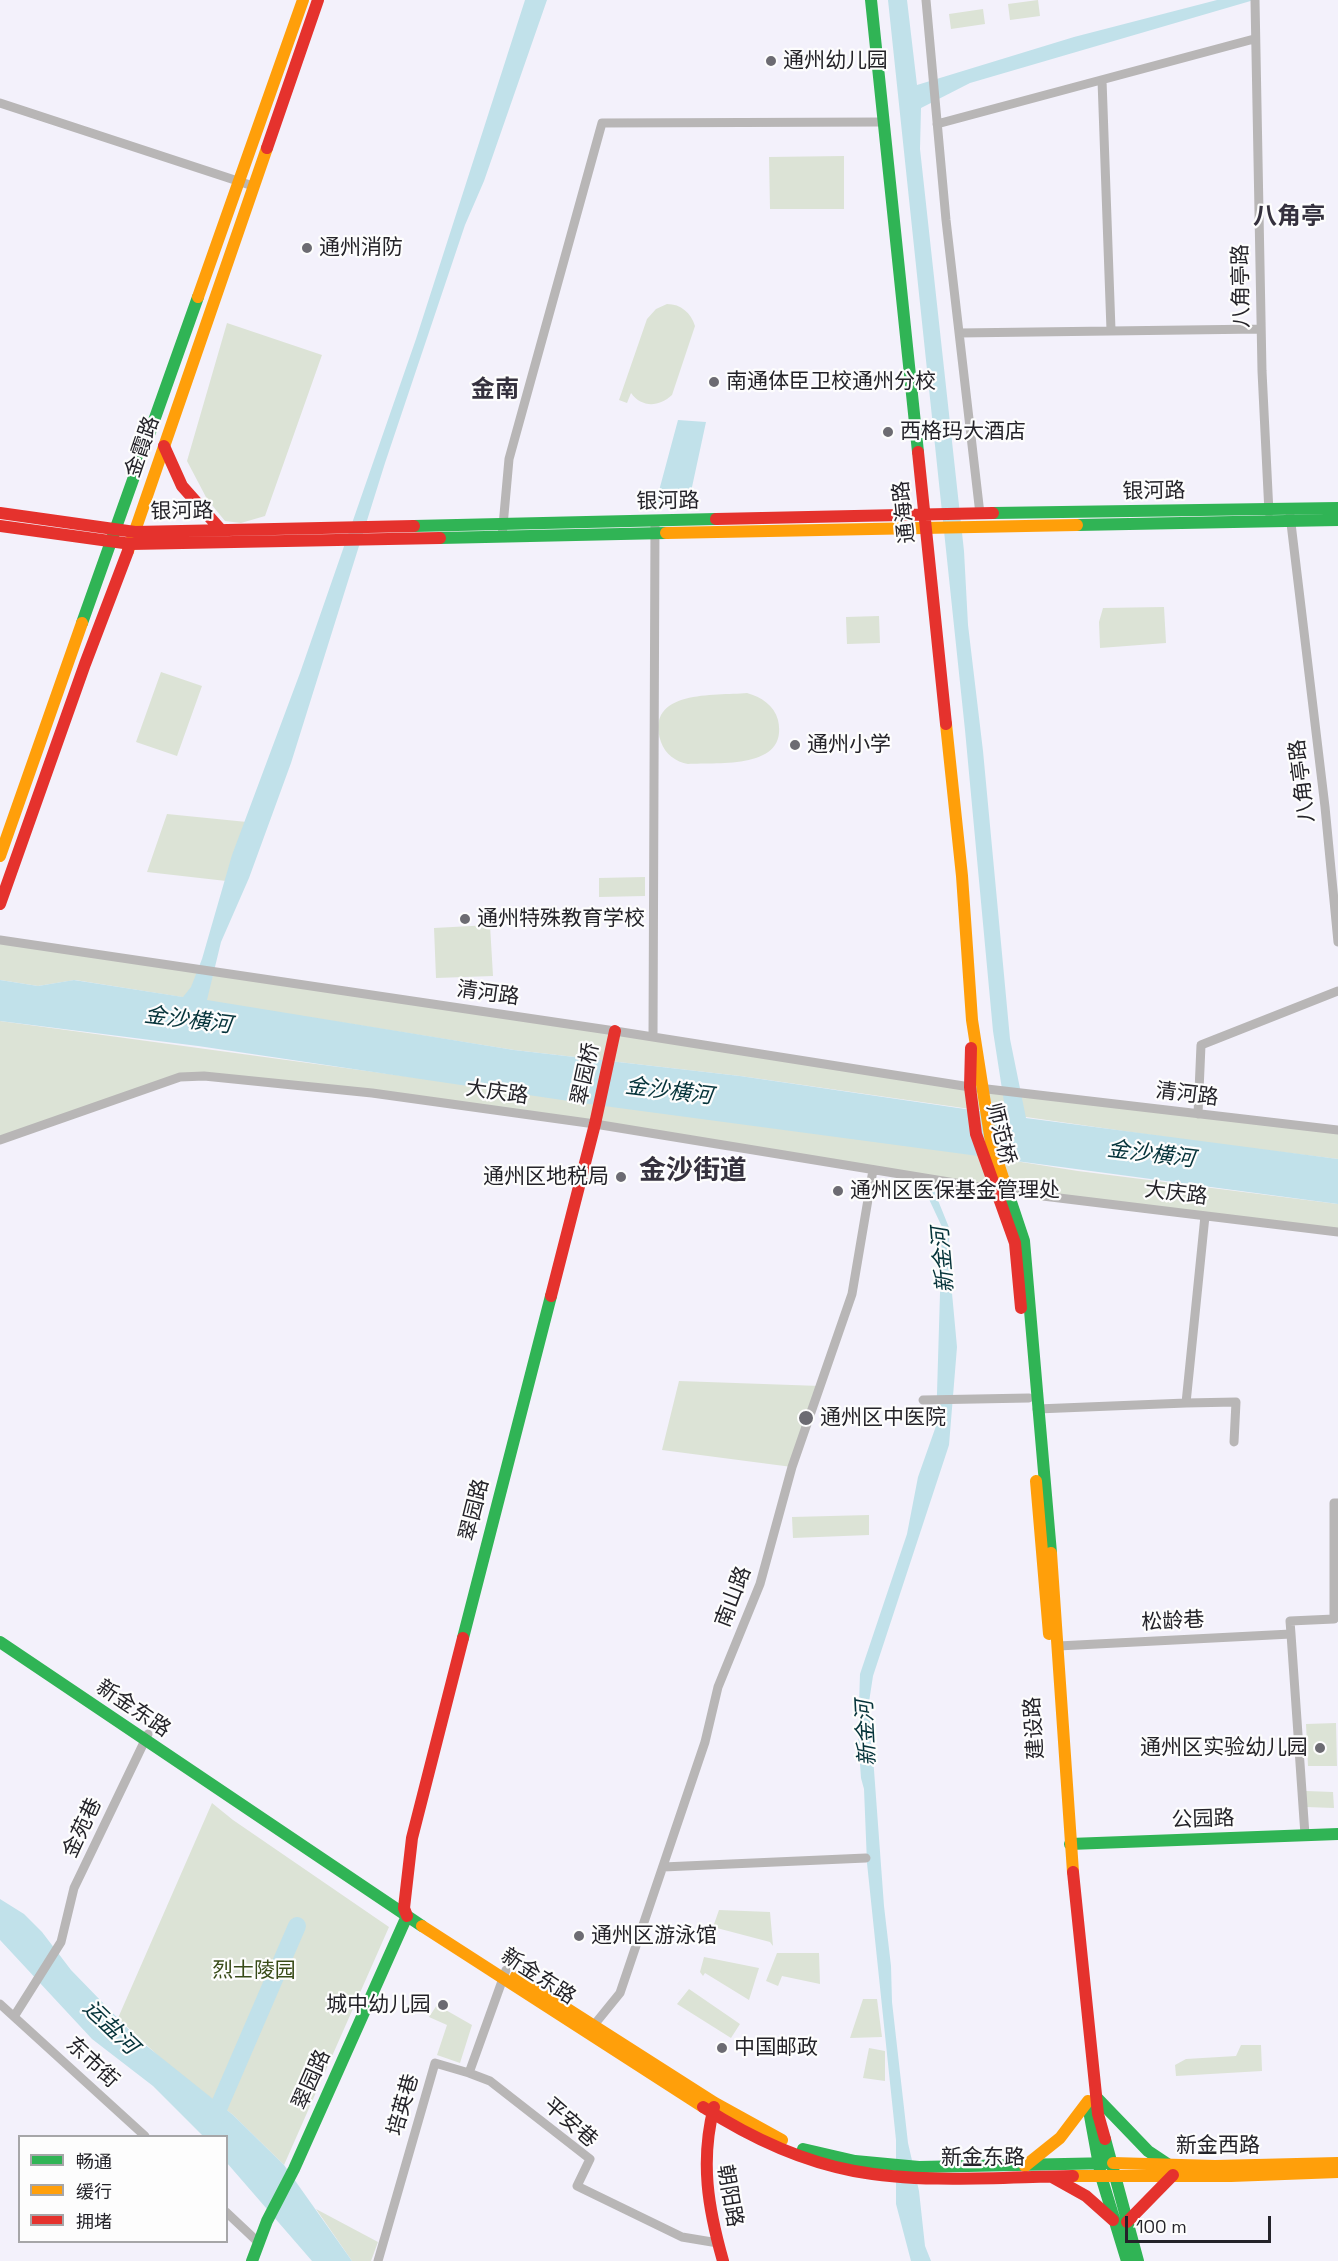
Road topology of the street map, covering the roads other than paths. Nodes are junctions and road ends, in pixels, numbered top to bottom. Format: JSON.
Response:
{"nodes":[{"id":1,"x":303,"y":0,"type":"edge"},
{"id":2,"x":318,"y":0,"type":"edge"},
{"id":3,"x":871,"y":0,"type":"edge"},
{"id":4,"x":926,"y":0,"type":"edge"},
{"id":5,"x":1255,"y":0,"type":"edge"},
{"id":6,"x":1254,"y":39,"type":"junction"},
{"id":7,"x":1102,"y":80,"type":"junction"},
{"id":8,"x":0,"y":103,"type":"edge"},
{"id":9,"x":884,"y":122,"type":"junction"},
{"id":10,"x":937,"y":124,"type":"junction"},
{"id":11,"x":239,"y":182,"type":"junction"},
{"id":12,"x":253,"y":186,"type":"junction"},
{"id":13,"x":1261,"y":329,"type":"junction"},
{"id":14,"x":1111,"y":330,"type":"junction"},
{"id":15,"x":959,"y":333,"type":"junction"},
{"id":16,"x":164,"y":446,"type":"junction"},
{"id":17,"x":1338,"y":508,"type":"edge"},
{"id":18,"x":0,"y":513,"type":"edge"},
{"id":19,"x":1290,"y":515,"type":"junction"},
{"id":20,"x":1269,"y":516,"type":"junction"},
{"id":21,"x":985,"y":518,"type":"junction"},
{"id":22,"x":1338,"y":520,"type":"edge"},
{"id":23,"x":926,"y":521,"type":"junction"},
{"id":24,"x":0,"y":526,"type":"edge"},
{"id":25,"x":655,"y":528,"type":"junction"},
{"id":26,"x":220,"y":530,"type":"junction"},
{"id":27,"x":502,"y":530,"type":"junction"},
{"id":28,"x":114,"y":536,"type":"junction"},
{"id":29,"x":133,"y":538,"type":"junction"},
{"id":30,"x":0,"y":856,"type":"edge"},
{"id":31,"x":0,"y":904,"type":"edge"},
{"id":32,"x":0,"y":940,"type":"edge"},
{"id":33,"x":1338,"y":942,"type":"edge"},
{"id":34,"x":1338,"y":991,"type":"edge"},
{"id":35,"x":972,"y":1020,"type":"junction"},
{"id":36,"x":615,"y":1031,"type":"junction"},
{"id":37,"x":653,"y":1037,"type":"junction"},
{"id":38,"x":970,"y":1087,"type":"junction"},
{"id":39,"x":983,"y":1089,"type":"junction"},
{"id":40,"x":1198,"y":1114,"type":"junction"},
{"id":41,"x":595,"y":1124,"type":"junction"},
{"id":42,"x":1338,"y":1130,"type":"edge"},
{"id":43,"x":0,"y":1140,"type":"edge"},
{"id":44,"x":873,"y":1170,"type":"junction"},
{"id":45,"x":996,"y":1190,"type":"junction"},
{"id":46,"x":1010,"y":1192,"type":"junction"},
{"id":47,"x":1205,"y":1216,"type":"junction"},
{"id":48,"x":1338,"y":1232,"type":"edge"},
{"id":49,"x":1029,"y":1398,"type":"junction"},
{"id":50,"x":923,"y":1400,"type":"dead end"},
{"id":51,"x":1186,"y":1403,"type":"junction"},
{"id":52,"x":1037,"y":1409,"type":"junction"},
{"id":53,"x":1234,"y":1442,"type":"dead end"},
{"id":54,"x":1338,"y":1503,"type":"edge"},
{"id":55,"x":0,"y":1634,"type":"edge"},
{"id":56,"x":1291,"y":1634,"type":"junction"},
{"id":57,"x":0,"y":1642,"type":"edge"},
{"id":58,"x":1058,"y":1646,"type":"junction"},
{"id":59,"x":146,"y":1737,"type":"junction"},
{"id":60,"x":1338,"y":1834,"type":"edge"},
{"id":61,"x":1305,"y":1835,"type":"junction"},
{"id":62,"x":1070,"y":1844,"type":"junction"},
{"id":63,"x":866,"y":1858,"type":"dead end"},
{"id":64,"x":663,"y":1868,"type":"junction"},
{"id":65,"x":406,"y":1912,"type":"junction"},
{"id":66,"x":505,"y":1974,"type":"junction"},
{"id":67,"x":0,"y":2004,"type":"edge"},
{"id":68,"x":15,"y":2015,"type":"junction"},
{"id":69,"x":594,"y":2025,"type":"junction"},
{"id":70,"x":469,"y":2073,"type":"junction"},
{"id":71,"x":1092,"y":2099,"type":"junction"},
{"id":72,"x":713,"y":2108,"type":"junction"},
{"id":73,"x":144,"y":2135,"type":"edge"},
{"id":74,"x":1338,"y":2163,"type":"edge"},
{"id":75,"x":1024,"y":2166,"type":"junction"},
{"id":76,"x":1106,"y":2169,"type":"junction"},
{"id":77,"x":1171,"y":2170,"type":"junction"},
{"id":78,"x":919,"y":2172,"type":"junction"},
{"id":79,"x":1338,"y":2172,"type":"edge"},
{"id":80,"x":1051,"y":2177,"type":"junction"},
{"id":81,"x":228,"y":2214,"type":"edge"},
{"id":82,"x":1121,"y":2222,"type":"junction"},
{"id":83,"x":259,"y":2242,"type":"junction"},
{"id":84,"x":718,"y":2243,"type":"junction"},
{"id":85,"x":252,"y":2261,"type":"edge"},
{"id":86,"x":378,"y":2261,"type":"edge"},
{"id":87,"x":723,"y":2261,"type":"edge"},
{"id":88,"x":1127,"y":2261,"type":"edge"},
{"id":89,"x":1138,"y":2261,"type":"edge"}],
"edges":[{"from":1,"to":11,"type":"main road","name":"金霞路"},
{"from":2,"to":12,"type":"main road","name":"金霞路"},
{"from":3,"to":9,"type":"main road","name":"通海路"},
{"from":4,"to":10,"type":"street"},
{"from":5,"to":6,"type":"street","name":"八角亭路"},
{"from":6,"to":7,"type":"street"},
{"from":6,"to":13,"type":"street","name":"八角亭路"},
{"from":7,"to":10,"type":"street"},
{"from":7,"to":14,"type":"street"},
{"from":8,"to":11,"type":"street"},
{"from":9,"to":23,"type":"main road","name":"通海路"},
{"from":9,"to":27,"type":"street"},
{"from":10,"to":15,"type":"street"},
{"from":11,"to":12,"type":"street"},
{"from":11,"to":28,"type":"main road","name":"金霞路"},
{"from":12,"to":16,"type":"main road","name":"金霞路"},
{"from":13,"to":14,"type":"street"},
{"from":13,"to":20,"type":"street","name":"八角亭路"},
{"from":14,"to":15,"type":"street"},
{"from":15,"to":21,"type":"street"},
{"from":16,"to":26,"type":"main road"},
{"from":16,"to":29,"type":"main road","name":"金霞路"},
{"from":17,"to":19,"type":"main road","name":"银河路"},
{"from":18,"to":28,"type":"main road","name":"银河路"},
{"from":19,"to":20,"type":"main road","name":"银河路"},
{"from":19,"to":22,"type":"main road","name":"银河路"},
{"from":19,"to":33,"type":"street","name":"八角亭路"},
{"from":20,"to":21,"type":"main road","name":"银河路"},
{"from":21,"to":23,"type":"main road","name":"银河路"},
{"from":23,"to":25,"type":"main road","name":"银河路"},
{"from":23,"to":35,"type":"main road","name":"通海路"},
{"from":24,"to":28,"type":"main road","name":"银河路"},
{"from":25,"to":27,"type":"main road","name":"银河路"},
{"from":25,"to":37,"type":"street"},
{"from":26,"to":27,"type":"main road","name":"银河路"},
{"from":26,"to":29,"type":"main road","name":"银河路"},
{"from":27,"to":29,"type":"main road","name":"银河路"},
{"from":28,"to":29,"type":"main road","name":"银河路"},
{"from":28,"to":30,"type":"main road","name":"金霞路"},
{"from":29,"to":31,"type":"main road","name":"金霞路"},
{"from":32,"to":36,"type":"street","name":"清河路"},
{"from":34,"to":40,"type":"street"},
{"from":35,"to":38,"type":"main road","name":"通海路"},
{"from":35,"to":39,"type":"main road","name":"通海路"},
{"from":36,"to":37,"type":"street","name":"清河路"},
{"from":36,"to":41,"type":"main road","name":"翠园桥"},
{"from":37,"to":38,"type":"street","name":"清河路"},
{"from":38,"to":39,"type":"street","name":"清河路"},
{"from":38,"to":45,"type":"main road","name":"师范桥"},
{"from":39,"to":40,"type":"street","name":"清河路"},
{"from":39,"to":46,"type":"main road","name":"师范桥"},
{"from":40,"to":42,"type":"street","name":"清河路"},
{"from":41,"to":43,"type":"street","name":"大庆路"},
{"from":41,"to":44,"type":"street","name":"大庆路"},
{"from":41,"to":65,"type":"main road","name":"翠园路"},
{"from":44,"to":45,"type":"street","name":"大庆路"},
{"from":44,"to":64,"type":"street","name":"南山路"},
{"from":45,"to":46,"type":"street","name":"大庆路"},
{"from":45,"to":49,"type":"main road","name":"建设路"},
{"from":46,"to":47,"type":"street","name":"大庆路"},
{"from":46,"to":52,"type":"main road","name":"建设路"},
{"from":47,"to":48,"type":"street","name":"大庆路"},
{"from":47,"to":51,"type":"street"},
{"from":49,"to":50,"type":"street"},
{"from":49,"to":71,"type":"main road","name":"建设路"},
{"from":51,"to":52,"type":"street"},
{"from":51,"to":53,"type":"street"},
{"from":52,"to":58,"type":"main road","name":"建设路"},
{"from":54,"to":56,"type":"street"},
{"from":55,"to":59,"type":"main road","name":"新金东路"},
{"from":56,"to":58,"type":"street","name":"松龄巷"},
{"from":56,"to":61,"type":"street"},
{"from":57,"to":59,"type":"main road","name":"新金东路"},
{"from":58,"to":62,"type":"main road","name":"建设路"},
{"from":59,"to":65,"type":"main road","name":"新金东路"},
{"from":59,"to":68,"type":"street","name":"金苑巷"},
{"from":60,"to":61,"type":"main road","name":"公园路"},
{"from":61,"to":62,"type":"main road","name":"公园路"},
{"from":62,"to":71,"type":"main road","name":"建设路"},
{"from":63,"to":64,"type":"street"},
{"from":64,"to":69,"type":"street","name":"南山路"},
{"from":65,"to":66,"type":"main road","name":"新金东路"},
{"from":65,"to":83,"type":"main road","name":"翠园路"},
{"from":66,"to":69,"type":"main road","name":"新金东路"},
{"from":66,"to":70,"type":"street"},
{"from":66,"to":72,"type":"main road","name":"新金东路"},
{"from":67,"to":68,"type":"street","name":"东市街"},
{"from":68,"to":73,"type":"street","name":"东市街"},
{"from":69,"to":72,"type":"main road","name":"新金东路"},
{"from":70,"to":84,"type":"street","name":"平安巷"},
{"from":70,"to":86,"type":"street","name":"培英巷"},
{"from":71,"to":75,"type":"main road"},
{"from":71,"to":76,"type":"main road","name":"建设路"},
{"from":71,"to":77,"type":"main road"},
{"from":72,"to":78,"type":"main road","name":"新金东路"},
{"from":72,"to":84,"type":"main road","name":"朝阳路"},
{"from":74,"to":77,"type":"main road","name":"新金西路"},
{"from":75,"to":76,"type":"main road","name":"新金东路"},
{"from":75,"to":78,"type":"main road","name":"新金东路"},
{"from":76,"to":77,"type":"main road","name":"新金西路"},
{"from":76,"to":80,"type":"main road","name":"新金东路"},
{"from":76,"to":82,"type":"main road","name":"建设路"},
{"from":77,"to":79,"type":"main road","name":"新金西路"},
{"from":77,"to":82,"type":"main road"},
{"from":78,"to":80,"type":"main road","name":"新金东路"},
{"from":80,"to":82,"type":"main road"},
{"from":81,"to":83,"type":"street"},
{"from":82,"to":88,"type":"main road","name":"建设路"},
{"from":82,"to":89,"type":"main road","name":"建设路"},
{"from":83,"to":85,"type":"main road","name":"翠园路"},
{"from":84,"to":87,"type":"main road","name":"朝阳路"}]}
